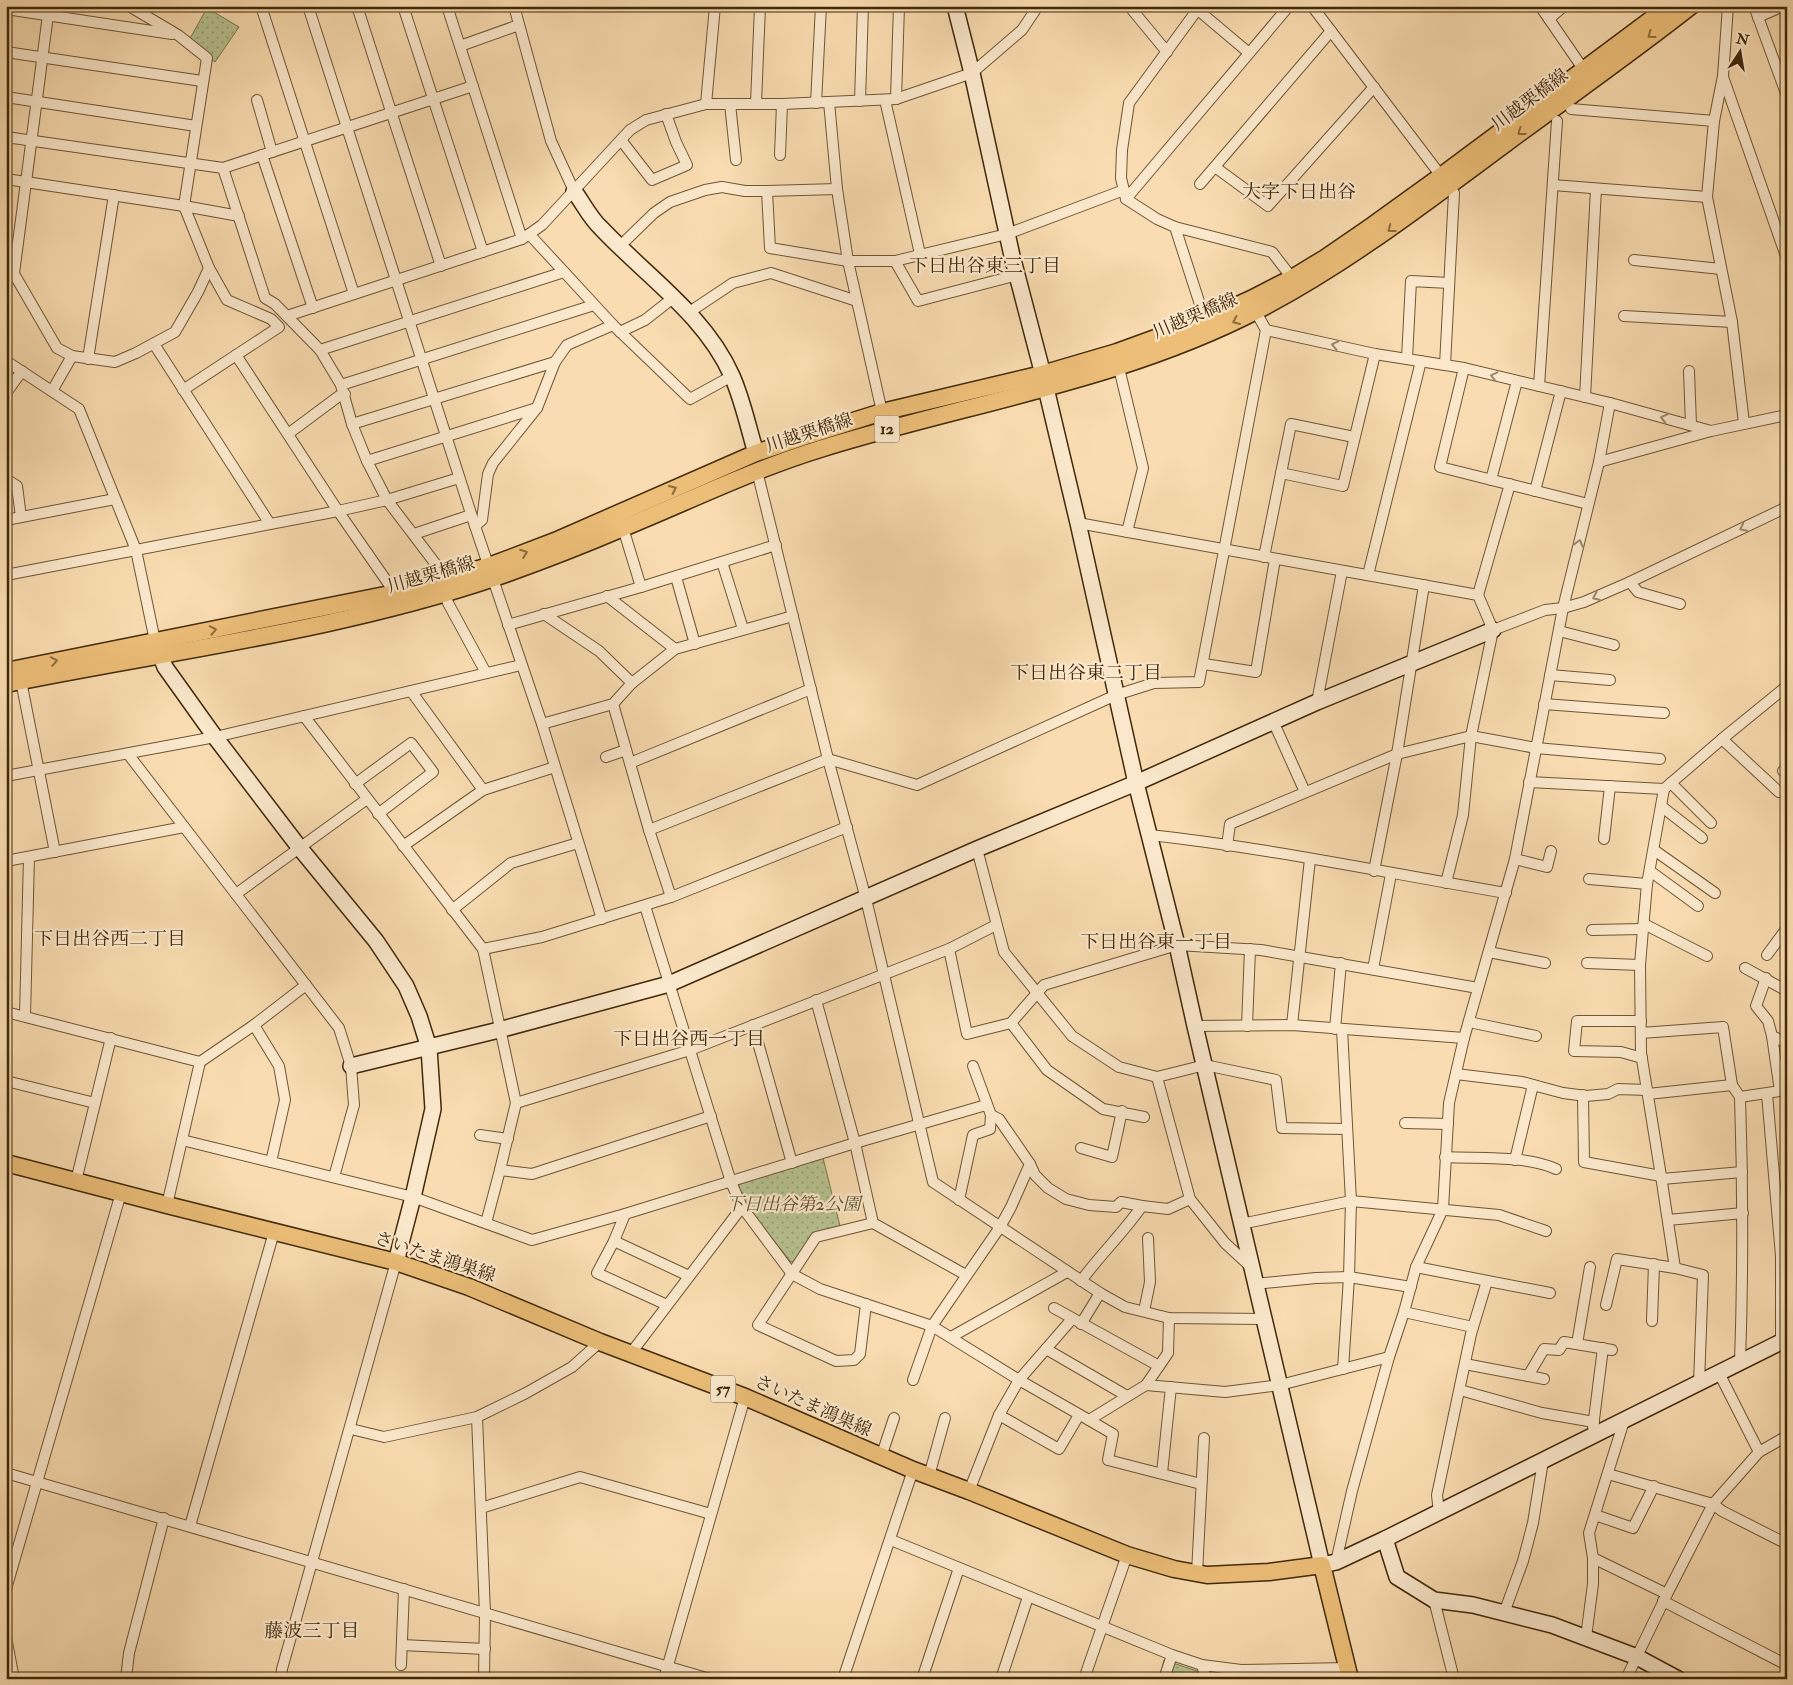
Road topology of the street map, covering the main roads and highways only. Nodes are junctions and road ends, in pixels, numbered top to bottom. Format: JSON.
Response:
{"nodes":[{"id":1,"x":1669,"y":6,"type":"edge"},
{"id":2,"x":1690,"y":6,"type":"edge"},
{"id":3,"x":1445,"y":181,"type":"junction"},
{"id":4,"x":1044,"y":381,"type":"junction"},
{"id":5,"x":491,"y":572,"type":"junction"},
{"id":6,"x":446,"y":586,"type":"junction"},
{"id":7,"x":157,"y":649,"type":"junction"},
{"id":8,"x":6,"y":671,"type":"edge"},
{"id":9,"x":14,"y":683,"type":"edge"},
{"id":10,"x":6,"y":1163,"type":"edge"},
{"id":11,"x":1348,"y":1673,"type":"edge"}],
"edges":[{"from":1,"to":3,"type":"main road","name":"川越栗橋線","number":"12"},
{"from":2,"to":3,"type":"main road","name":"川越栗橋線","number":"12","one_way":true},
{"from":3,"to":4,"type":"main road","name":"川越栗橋線","number":"12"},
{"from":3,"to":4,"type":"main road","name":"川越栗橋線","number":"12","one_way":true},
{"from":4,"to":5,"type":"main road","name":"川越栗橋線","number":"12"},
{"from":5,"to":4,"type":"main road","name":"川越栗橋線","number":"12","one_way":true},
{"from":5,"to":6,"type":"main road","name":"川越栗橋線","number":"12"},
{"from":7,"to":6,"type":"main road","name":"川越栗橋線","number":"12","one_way":true},
{"from":6,"to":7,"type":"main road","name":"川越栗橋線","number":"12"},
{"from":8,"to":7,"type":"main road","name":"川越栗橋線","number":"12","one_way":true},
{"from":7,"to":9,"type":"main road","name":"川越栗橋線","number":"12"},
{"from":10,"to":11,"type":"main road","name":"さいたま鴻巣線","number":"57"}]}
